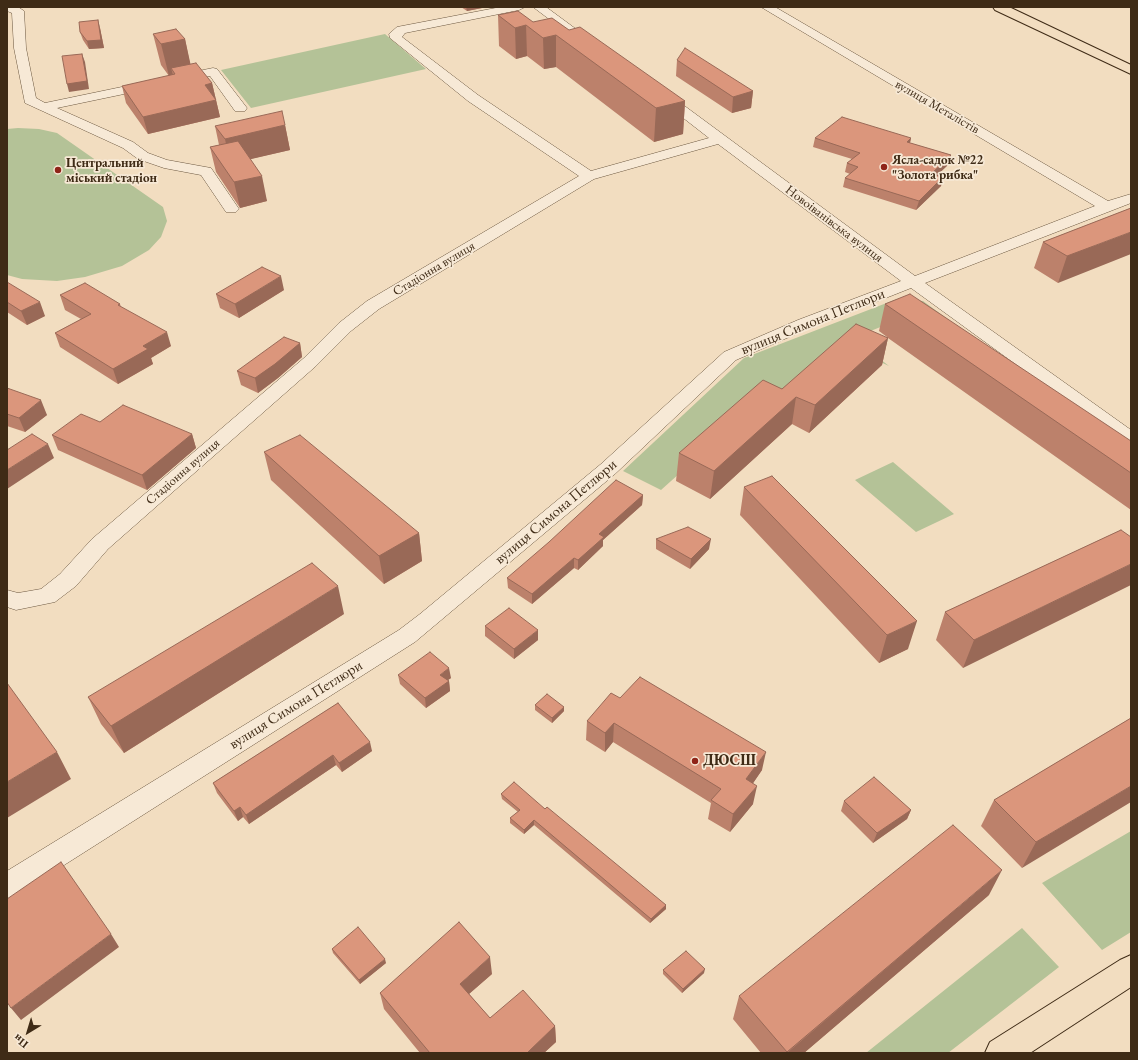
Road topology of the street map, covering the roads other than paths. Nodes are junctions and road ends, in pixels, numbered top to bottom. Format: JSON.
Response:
{"nodes":[{"id":1,"x":7,"y":7,"type":"edge"},
{"id":2,"x":519,"y":7,"type":"edge"},
{"id":3,"x":560,"y":7,"type":"edge"},
{"id":4,"x":767,"y":7,"type":"edge"},
{"id":5,"x":999,"y":7,"type":"edge"},
{"id":6,"x":540,"y":8,"type":"edge"},
{"id":7,"x":606,"y":56,"type":"edge"},
{"id":8,"x":1131,"y":70,"type":"edge"},
{"id":9,"x":651,"y":88,"type":"edge"},
{"id":10,"x":43,"y":107,"type":"junction"},
{"id":11,"x":240,"y":108,"type":"dead end"},
{"id":12,"x":720,"y":139,"type":"junction"},
{"id":13,"x":589,"y":176,"type":"junction"},
{"id":14,"x":1131,"y":198,"type":"edge"},
{"id":15,"x":1107,"y":207,"type":"junction"},
{"id":16,"x":231,"y":209,"type":"dead end"},
{"id":17,"x":913,"y":282,"type":"junction"},
{"id":18,"x":1131,"y":439,"type":"edge"},
{"id":19,"x":7,"y":598,"type":"edge"},
{"id":20,"x":7,"y":886,"type":"edge"},
{"id":21,"x":1131,"y":970,"type":"edge"},
{"id":22,"x":1001,"y":1053,"type":"edge"}],
"edges":[{"from":1,"to":10,"type":"street"},
{"from":2,"to":13,"type":"street"},
{"from":3,"to":6,"type":"street"},
{"from":4,"to":15,"type":"street","name":"вулиця Металістів"},
{"from":5,"to":8,"type":"main road"},
{"from":6,"to":7,"type":"street"},
{"from":9,"to":12,"type":"street","name":"Новоіванівська вулиця"},
{"from":10,"to":11,"type":"street"},
{"from":10,"to":16,"type":"street"},
{"from":12,"to":13,"type":"street","name":"Стадіонна вулиця"},
{"from":12,"to":17,"type":"street","name":"Новоіванівська вулиця"},
{"from":13,"to":19,"type":"street","name":"Стадіонна вулиця"},
{"from":14,"to":15,"type":"street","name":"вулиця Симона Петлюри"},
{"from":15,"to":17,"type":"street","name":"вулиця Симона Петлюри"},
{"from":17,"to":18,"type":"street","name":"Новоіванівська вулиця"},
{"from":17,"to":20,"type":"street","name":"вулиця Симона Петлюри"},
{"from":21,"to":22,"type":"main road"}]}
